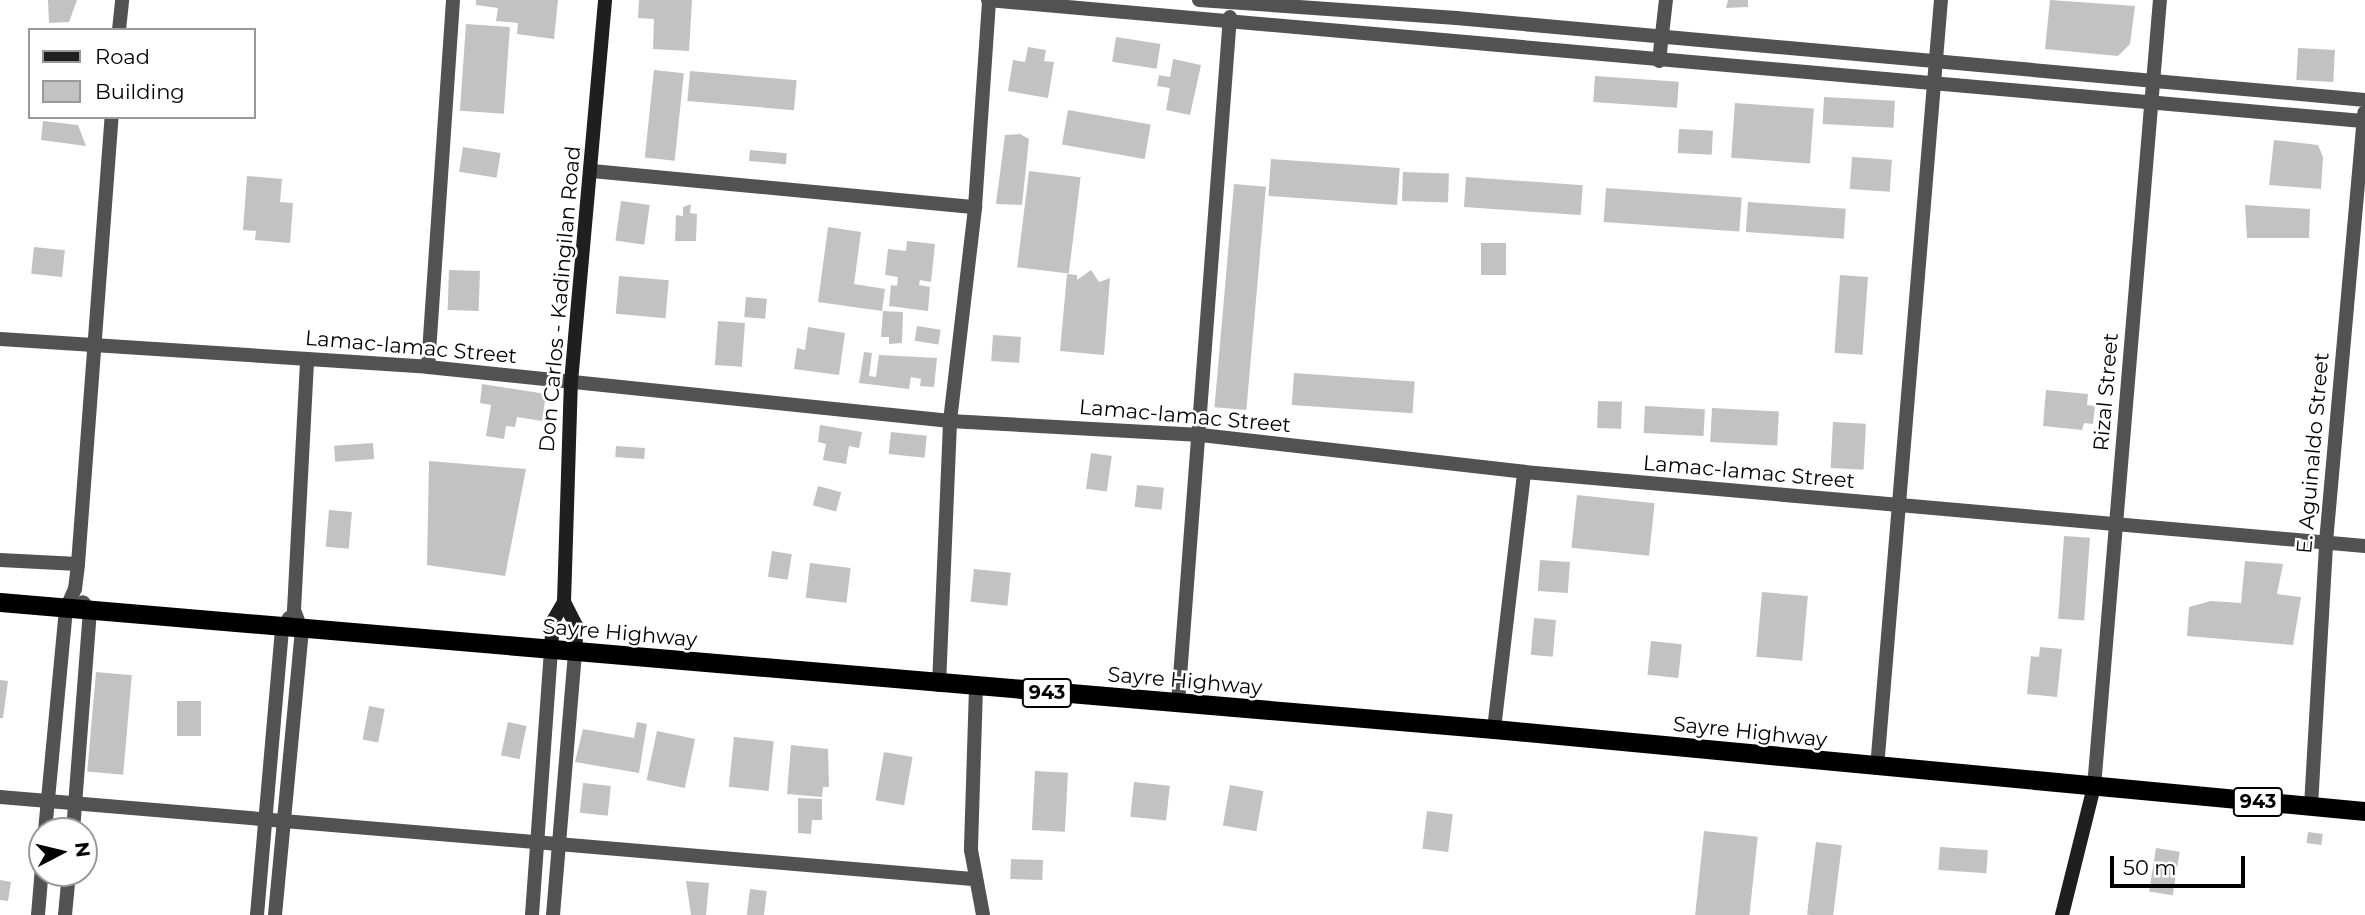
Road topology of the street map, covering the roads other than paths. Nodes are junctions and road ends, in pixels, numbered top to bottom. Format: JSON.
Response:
{"nodes":[{"id":1,"x":122,"y":0,"type":"edge"},
{"id":2,"x":453,"y":0,"type":"edge"},
{"id":3,"x":605,"y":0,"type":"edge"},
{"id":4,"x":989,"y":0,"type":"edge"},
{"id":5,"x":1199,"y":0,"type":"edge"},
{"id":6,"x":1666,"y":0,"type":"edge"},
{"id":7,"x":1941,"y":0,"type":"edge"},
{"id":8,"x":2160,"y":0,"type":"edge"},
{"id":9,"x":1231,"y":1,"type":"edge"},
{"id":10,"x":1229,"y":24,"type":"junction"},
{"id":11,"x":119,"y":28,"type":"edge"},
{"id":12,"x":1662,"y":37,"type":"junction"},
{"id":13,"x":1659,"y":61,"type":"junction"},
{"id":14,"x":1939,"y":63,"type":"junction"},
{"id":15,"x":2154,"y":80,"type":"junction"},
{"id":16,"x":1937,"y":82,"type":"junction"},
{"id":17,"x":2152,"y":102,"type":"junction"},
{"id":18,"x":2365,"y":102,"type":"edge"},
{"id":19,"x":113,"y":119,"type":"edge"},
{"id":20,"x":2363,"y":121,"type":"junction"},
{"id":21,"x":592,"y":171,"type":"junction"},
{"id":22,"x":975,"y":207,"type":"junction"},
{"id":23,"x":0,"y":340,"type":"edge"},
{"id":24,"x":95,"y":347,"type":"junction"},
{"id":25,"x":307,"y":360,"type":"junction"},
{"id":26,"x":428,"y":367,"type":"junction"},
{"id":27,"x":571,"y":382,"type":"junction"},
{"id":28,"x":950,"y":421,"type":"junction"},
{"id":29,"x":1201,"y":435,"type":"junction"},
{"id":30,"x":1524,"y":472,"type":"junction"},
{"id":31,"x":1895,"y":506,"type":"junction"},
{"id":32,"x":2116,"y":524,"type":"junction"},
{"id":33,"x":2326,"y":542,"type":"junction"},
{"id":34,"x":2365,"y":546,"type":"edge"},
{"id":35,"x":0,"y":560,"type":"edge"},
{"id":36,"x":78,"y":564,"type":"junction"},
{"id":37,"x":75,"y":589,"type":"junction"},
{"id":38,"x":0,"y":602,"type":"edge"},
{"id":39,"x":564,"y":602,"type":"junction"},
{"id":40,"x":66,"y":609,"type":"junction"},
{"id":41,"x":90,"y":611,"type":"junction"},
{"id":42,"x":292,"y":630,"type":"junction"},
{"id":43,"x":551,"y":649,"type":"junction"},
{"id":44,"x":575,"y":651,"type":"junction"},
{"id":45,"x":939,"y":685,"type":"junction"},
{"id":46,"x":976,"y":688,"type":"junction"},
{"id":47,"x":1178,"y":703,"type":"junction"},
{"id":48,"x":1494,"y":729,"type":"junction"},
{"id":49,"x":1877,"y":768,"type":"junction"},
{"id":50,"x":2094,"y":787,"type":"junction"},
{"id":51,"x":0,"y":797,"type":"edge"},
{"id":52,"x":47,"y":800,"type":"junction"},
{"id":53,"x":76,"y":802,"type":"junction"},
{"id":54,"x":2311,"y":806,"type":"junction"},
{"id":55,"x":2365,"y":811,"type":"edge"},
{"id":56,"x":46,"y":817,"type":"edge"},
{"id":57,"x":74,"y":817,"type":"edge"},
{"id":58,"x":264,"y":820,"type":"junction"},
{"id":59,"x":282,"y":821,"type":"junction"},
{"id":60,"x":540,"y":839,"type":"junction"},
{"id":61,"x":562,"y":841,"type":"junction"},
{"id":62,"x":973,"y":879,"type":"junction"},
{"id":63,"x":40,"y":887,"type":"edge"},
{"id":64,"x":68,"y":887,"type":"edge"},
{"id":65,"x":38,"y":915,"type":"edge"},
{"id":66,"x":65,"y":915,"type":"edge"},
{"id":67,"x":257,"y":915,"type":"edge"},
{"id":68,"x":275,"y":915,"type":"edge"},
{"id":69,"x":532,"y":915,"type":"edge"},
{"id":70,"x":554,"y":915,"type":"edge"},
{"id":71,"x":983,"y":915,"type":"edge"},
{"id":72,"x":2062,"y":915,"type":"edge"}],
"edges":[{"from":1,"to":11,"type":"street"},
{"from":2,"to":26,"type":"street"},
{"from":3,"to":21,"type":"main road","name":"Don Carlos - Kadingilan Road"},
{"from":4,"to":10,"type":"street"},
{"from":4,"to":22,"type":"street"},
{"from":5,"to":9,"type":"street"},
{"from":6,"to":12,"type":"street"},
{"from":7,"to":14,"type":"street"},
{"from":8,"to":15,"type":"street","name":"Rizal Street"},
{"from":9,"to":10,"type":"street"},
{"from":9,"to":12,"type":"street"},
{"from":10,"to":13,"type":"street"},
{"from":10,"to":29,"type":"street"},
{"from":12,"to":13,"type":"street"},
{"from":12,"to":14,"type":"street"},
{"from":13,"to":16,"type":"street"},
{"from":14,"to":15,"type":"street"},
{"from":14,"to":16,"type":"street"},
{"from":15,"to":17,"type":"street","name":"Rizal Street"},
{"from":15,"to":18,"type":"street"},
{"from":16,"to":17,"type":"street"},
{"from":16,"to":31,"type":"street"},
{"from":17,"to":20,"type":"street"},
{"from":17,"to":32,"type":"street","name":"Rizal Street"},
{"from":18,"to":20,"type":"street","name":"E. Aguinaldo Street"},
{"from":19,"to":24,"type":"street"},
{"from":20,"to":33,"type":"street","name":"E. Aguinaldo Street"},
{"from":21,"to":22,"type":"street"},
{"from":21,"to":27,"type":"main road","name":"Don Carlos - Kadingilan Road"},
{"from":22,"to":28,"type":"street"},
{"from":23,"to":24,"type":"street","name":"Lamac-lamac Street"},
{"from":24,"to":25,"type":"street","name":"Lamac-lamac Street"},
{"from":24,"to":36,"type":"street"},
{"from":25,"to":26,"type":"street","name":"Lamac-lamac Street"},
{"from":25,"to":42,"type":"street"},
{"from":26,"to":27,"type":"street","name":"Lamac-lamac Street"},
{"from":27,"to":28,"type":"street","name":"Lamac-lamac Street"},
{"from":27,"to":39,"type":"main road","name":"Don Carlos - Kadingilan Road"},
{"from":28,"to":29,"type":"street","name":"Lamac-lamac Street"},
{"from":28,"to":45,"type":"street"},
{"from":29,"to":30,"type":"street","name":"Lamac-lamac Street"},
{"from":29,"to":47,"type":"street"},
{"from":30,"to":31,"type":"street","name":"Lamac-lamac Street"},
{"from":30,"to":48,"type":"street"},
{"from":31,"to":32,"type":"street","name":"Lamac-lamac Street"},
{"from":31,"to":49,"type":"street"},
{"from":32,"to":33,"type":"street","name":"Lamac-lamac Street"},
{"from":32,"to":50,"type":"street","name":"Rizal Street"},
{"from":33,"to":34,"type":"street","name":"Lamac-lamac Street"},
{"from":33,"to":54,"type":"street","name":"E. Aguinaldo Street"},
{"from":35,"to":36,"type":"street"},
{"from":36,"to":37,"type":"street"},
{"from":37,"to":40,"type":"street"},
{"from":37,"to":41,"type":"street"},
{"from":38,"to":40,"type":"highway","name":"Sayre Highway","number":"943"},
{"from":39,"to":43,"type":"main road"},
{"from":39,"to":44,"type":"main road"},
{"from":40,"to":41,"type":"highway","name":"Sayre Highway","number":"943"},
{"from":40,"to":52,"type":"street"},
{"from":41,"to":42,"type":"highway","name":"Sayre Highway","number":"943"},
{"from":41,"to":53,"type":"street"},
{"from":42,"to":43,"type":"highway","name":"Sayre Highway","number":"943"},
{"from":42,"to":58,"type":"street"},
{"from":42,"to":59,"type":"street"},
{"from":43,"to":44,"type":"highway","name":"Sayre Highway","number":"943"},
{"from":43,"to":60,"type":"street"},
{"from":44,"to":45,"type":"highway","name":"Sayre Highway","number":"943"},
{"from":44,"to":61,"type":"street"},
{"from":45,"to":46,"type":"highway","name":"Sayre Highway","number":"943"},
{"from":46,"to":47,"type":"highway","name":"Sayre Highway","number":"943"},
{"from":46,"to":62,"type":"street"},
{"from":47,"to":48,"type":"highway","name":"Sayre Highway","number":"943"},
{"from":48,"to":49,"type":"highway","name":"Sayre Highway","number":"943"},
{"from":49,"to":50,"type":"highway","name":"Sayre Highway","number":"943"},
{"from":50,"to":54,"type":"highway","name":"Sayre Highway","number":"943"},
{"from":50,"to":72,"type":"main road"},
{"from":51,"to":52,"type":"street"},
{"from":52,"to":53,"type":"street"},
{"from":52,"to":56,"type":"street"},
{"from":53,"to":57,"type":"street"},
{"from":53,"to":58,"type":"street"},
{"from":54,"to":55,"type":"highway","name":"Sayre Highway","number":"943"},
{"from":58,"to":59,"type":"street"},
{"from":58,"to":67,"type":"street"},
{"from":59,"to":60,"type":"street"},
{"from":59,"to":68,"type":"street"},
{"from":60,"to":61,"type":"street"},
{"from":60,"to":69,"type":"street"},
{"from":61,"to":62,"type":"street"},
{"from":61,"to":70,"type":"street"},
{"from":62,"to":71,"type":"street"},
{"from":63,"to":65,"type":"street"},
{"from":64,"to":66,"type":"street"}]}
